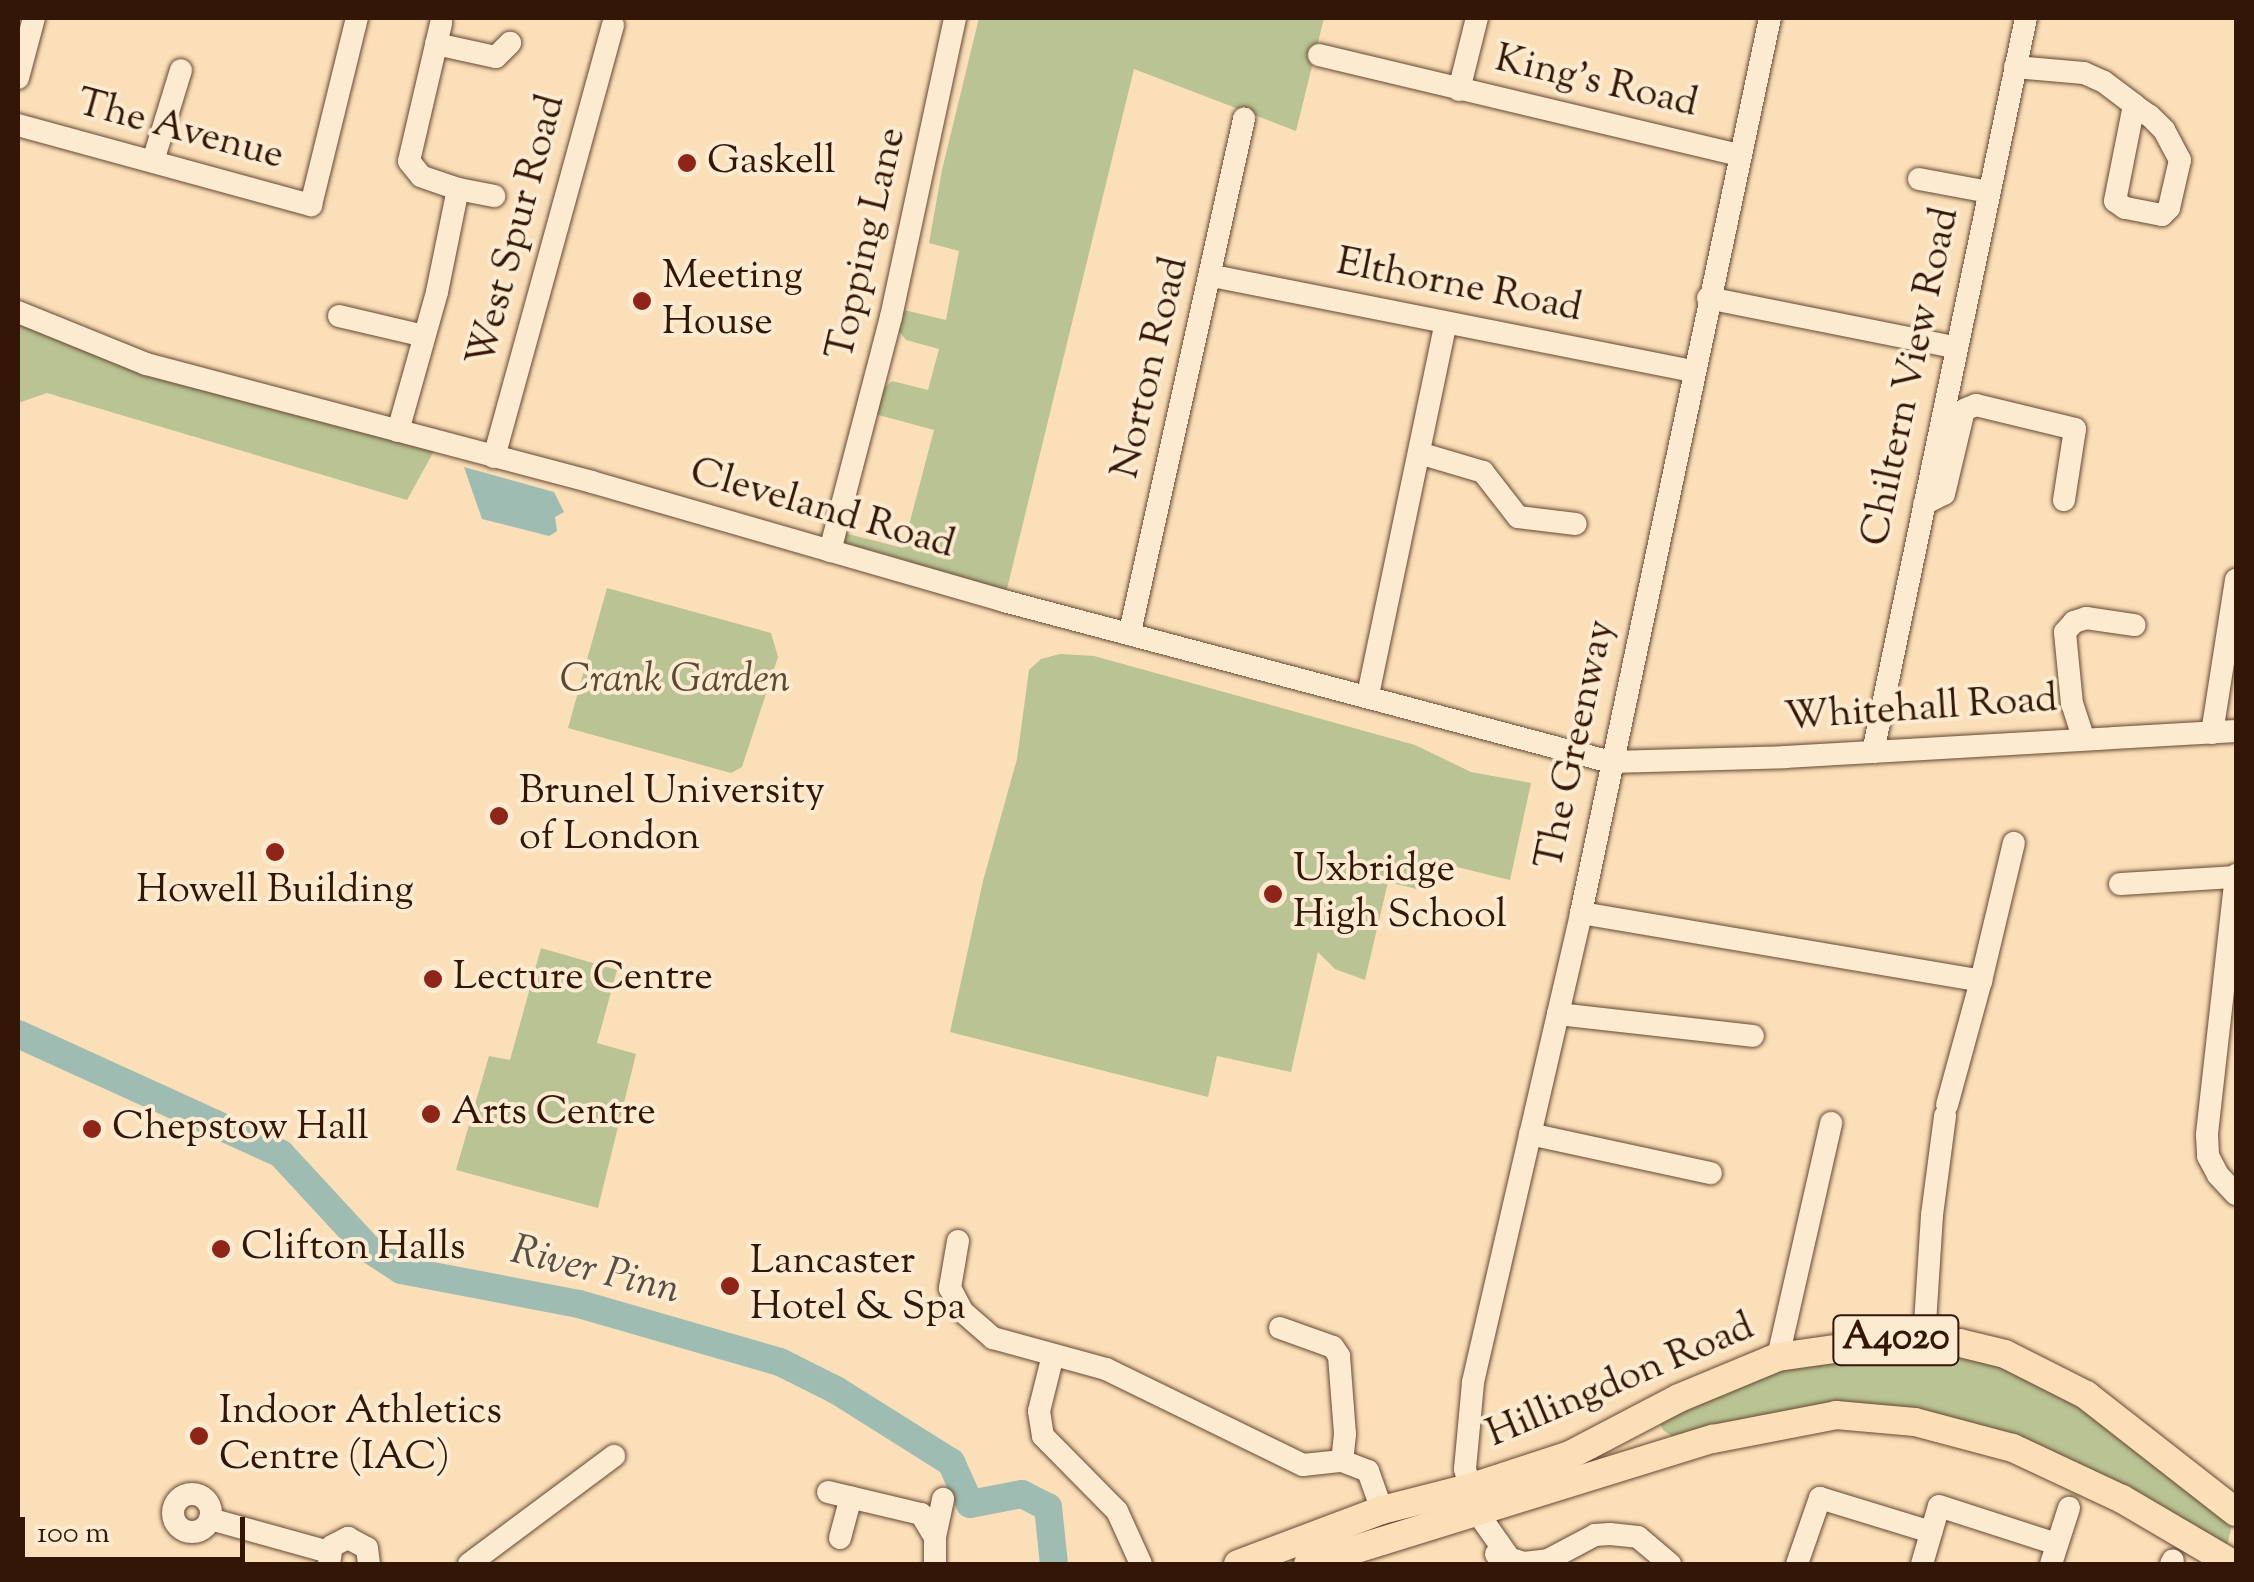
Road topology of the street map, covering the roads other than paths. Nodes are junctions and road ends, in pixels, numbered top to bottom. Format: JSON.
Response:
{"nodes":[{"id":1,"x":34,"y":18,"type":"edge"},
{"id":2,"x":358,"y":18,"type":"edge"},
{"id":3,"x":954,"y":18,"type":"edge"},
{"id":4,"x":1477,"y":18,"type":"edge"},
{"id":5,"x":1770,"y":18,"type":"edge"},
{"id":6,"x":2026,"y":18,"type":"edge"},
{"id":7,"x":612,"y":25,"type":"dead end"},
{"id":8,"x":1319,"y":56,"type":"dead end"},
{"id":9,"x":503,"y":59,"type":"dead end"},
{"id":10,"x":2015,"y":68,"type":"junction"},
{"id":11,"x":182,"y":70,"type":"dead end"},
{"id":12,"x":18,"y":78,"type":"edge"},
{"id":13,"x":1460,"y":90,"type":"junction"},
{"id":14,"x":2134,"y":104,"type":"junction"},
{"id":15,"x":1244,"y":119,"type":"dead end"},
{"id":16,"x":18,"y":125,"type":"edge"},
{"id":17,"x":1739,"y":155,"type":"junction"},
{"id":18,"x":153,"y":162,"type":"junction"},
{"id":19,"x":1919,"y":179,"type":"dead end"},
{"id":20,"x":458,"y":189,"type":"junction"},
{"id":21,"x":1988,"y":192,"type":"junction"},
{"id":22,"x":494,"y":196,"type":"dead end"},
{"id":23,"x":1213,"y":276,"type":"junction"},
{"id":24,"x":1708,"y":298,"type":"junction"},
{"id":25,"x":18,"y":312,"type":"edge"},
{"id":26,"x":340,"y":316,"type":"dead end"},
{"id":27,"x":1446,"y":323,"type":"junction"},
{"id":28,"x":424,"y":336,"type":"junction"},
{"id":29,"x":1954,"y":347,"type":"junction"},
{"id":30,"x":1692,"y":371,"type":"junction"},
{"id":31,"x":398,"y":432,"type":"junction"},
{"id":32,"x":1419,"y":453,"type":"junction"},
{"id":33,"x":494,"y":457,"type":"junction"},
{"id":34,"x":2064,"y":500,"type":"dead end"},
{"id":35,"x":1924,"y":504,"type":"junction"},
{"id":36,"x":1576,"y":524,"type":"dead end"},
{"id":37,"x":830,"y":551,"type":"junction"},
{"id":38,"x":2236,"y":580,"type":"edge"},
{"id":39,"x":2134,"y":626,"type":"dead end"},
{"id":40,"x":1130,"y":632,"type":"junction"},
{"id":41,"x":1368,"y":695,"type":"junction"},
{"id":42,"x":2236,"y":731,"type":"edge"},
{"id":43,"x":2212,"y":733,"type":"junction"},
{"id":44,"x":2083,"y":738,"type":"junction"},
{"id":45,"x":1873,"y":752,"type":"junction"},
{"id":46,"x":1611,"y":762,"type":"junction"},
{"id":47,"x":2014,"y":844,"type":"dead end"},
{"id":48,"x":2235,"y":876,"type":"edge"},
{"id":49,"x":2120,"y":884,"type":"dead end"},
{"id":50,"x":1581,"y":913,"type":"junction"},
{"id":51,"x":1980,"y":981,"type":"junction"},
{"id":52,"x":1558,"y":1014,"type":"junction"},
{"id":53,"x":1752,"y":1036,"type":"dead end"},
{"id":54,"x":1831,"y":1123,"type":"dead end"},
{"id":55,"x":1530,"y":1134,"type":"junction"},
{"id":56,"x":1711,"y":1173,"type":"dead end"},
{"id":57,"x":2236,"y":1194,"type":"edge"},
{"id":58,"x":958,"y":1241,"type":"dead end"},
{"id":59,"x":1280,"y":1328,"type":"dead end"},
{"id":60,"x":1924,"y":1339,"type":"junction"},
{"id":61,"x":1053,"y":1355,"type":"junction"},
{"id":62,"x":1778,"y":1357,"type":"junction"},
{"id":63,"x":1680,"y":1398,"type":"junction"},
{"id":64,"x":1712,"y":1439,"type":"junction"},
{"id":65,"x":614,"y":1456,"type":"dead end"},
{"id":66,"x":1342,"y":1460,"type":"junction"},
{"id":67,"x":943,"y":1500,"type":"dead end"},
{"id":68,"x":2069,"y":1508,"type":"dead end"},
{"id":69,"x":1477,"y":1509,"type":"junction"},
{"id":70,"x":1382,"y":1510,"type":"junction"},
{"id":71,"x":2236,"y":1512,"type":"edge"},
{"id":72,"x":210,"y":1519,"type":"dead end"},
{"id":73,"x":1931,"y":1532,"type":"junction"},
{"id":74,"x":840,"y":1538,"type":"dead end"},
{"id":75,"x":2054,"y":1554,"type":"edge"},
{"id":76,"x":940,"y":1556,"type":"edge"},
{"id":77,"x":329,"y":1558,"type":"edge"},
{"id":78,"x":1518,"y":1561,"type":"edge"},
{"id":79,"x":371,"y":1564,"type":"edge"},
{"id":80,"x":469,"y":1564,"type":"edge"},
{"id":81,"x":1141,"y":1564,"type":"edge"},
{"id":82,"x":1238,"y":1564,"type":"edge"},
{"id":83,"x":1308,"y":1564,"type":"edge"},
{"id":84,"x":1670,"y":1564,"type":"edge"},
{"id":85,"x":1797,"y":1564,"type":"edge"},
{"id":86,"x":1922,"y":1564,"type":"edge"},
{"id":87,"x":2232,"y":1564,"type":"edge"}],
"edges":[{"from":1,"to":12,"type":"street"},
{"from":2,"to":18,"type":"street","name":"The Avenue"},
{"from":3,"to":37,"type":"street","name":"Topping Lane"},
{"from":4,"to":13,"type":"street"},
{"from":5,"to":17,"type":"street","name":"The Greenway"},
{"from":6,"to":10,"type":"street","name":"Chiltern View Road"},
{"from":7,"to":33,"type":"street","name":"West Spur Road"},
{"from":8,"to":13,"type":"street","name":"King's Road"},
{"from":9,"to":20,"type":"street"},
{"from":10,"to":14,"type":"street"},
{"from":10,"to":21,"type":"street","name":"Chiltern View Road"},
{"from":11,"to":18,"type":"street"},
{"from":13,"to":17,"type":"street","name":"King's Road"},
{"from":14,"to":14,"type":"street"},
{"from":15,"to":23,"type":"street","name":"Norton Road"},
{"from":16,"to":18,"type":"street","name":"The Avenue"},
{"from":17,"to":24,"type":"street","name":"The Greenway"},
{"from":19,"to":21,"type":"street"},
{"from":20,"to":22,"type":"street"},
{"from":20,"to":28,"type":"street"},
{"from":21,"to":29,"type":"street","name":"Chiltern View Road"},
{"from":23,"to":27,"type":"street","name":"Elthorne Road"},
{"from":23,"to":40,"type":"street","name":"Norton Road"},
{"from":24,"to":29,"type":"street"},
{"from":24,"to":30,"type":"street","name":"The Greenway"},
{"from":25,"to":31,"type":"street","name":"Cleveland Road"},
{"from":26,"to":28,"type":"street"},
{"from":27,"to":30,"type":"street","name":"Elthorne Road"},
{"from":27,"to":32,"type":"street"},
{"from":28,"to":31,"type":"street"},
{"from":29,"to":35,"type":"street","name":"Chiltern View Road"},
{"from":30,"to":46,"type":"street","name":"The Greenway"},
{"from":31,"to":33,"type":"street","name":"Cleveland Road"},
{"from":32,"to":36,"type":"street"},
{"from":32,"to":41,"type":"street"},
{"from":33,"to":37,"type":"street","name":"Cleveland Road"},
{"from":34,"to":35,"type":"street"},
{"from":35,"to":45,"type":"street","name":"Chiltern View Road"},
{"from":37,"to":40,"type":"street","name":"Cleveland Road"},
{"from":38,"to":43,"type":"street"},
{"from":39,"to":44,"type":"street"},
{"from":40,"to":41,"type":"street","name":"Cleveland Road"},
{"from":41,"to":46,"type":"street","name":"Cleveland Road"},
{"from":42,"to":43,"type":"street","name":"Whitehall Road"},
{"from":43,"to":44,"type":"street","name":"Whitehall Road"},
{"from":44,"to":45,"type":"street","name":"Whitehall Road"},
{"from":45,"to":46,"type":"street","name":"Whitehall Road"},
{"from":46,"to":50,"type":"street","name":"The Greenway"},
{"from":47,"to":51,"type":"street"},
{"from":48,"to":49,"type":"street"},
{"from":48,"to":57,"type":"street"},
{"from":50,"to":51,"type":"street"},
{"from":50,"to":52,"type":"street","name":"The Greenway"},
{"from":51,"to":60,"type":"street"},
{"from":52,"to":53,"type":"street"},
{"from":52,"to":55,"type":"street","name":"The Greenway"},
{"from":54,"to":62,"type":"street"},
{"from":55,"to":56,"type":"street"},
{"from":55,"to":69,"type":"street","name":"The Greenway"},
{"from":58,"to":61,"type":"street"},
{"from":59,"to":66,"type":"street"},
{"from":60,"to":62,"type":"main road","name":"Hillingdon Road","number":"A4020"},
{"from":60,"to":71,"type":"main road","name":"Hillingdon Road","number":"A4020"},
{"from":61,"to":66,"type":"street"},
{"from":61,"to":81,"type":"street"},
{"from":62,"to":63,"type":"main road","name":"Hillingdon Road","number":"A4020"},
{"from":63,"to":64,"type":"main road","number":"A4020"},
{"from":63,"to":69,"type":"main road","name":"Hillingdon Road","number":"A4020"},
{"from":64,"to":69,"type":"main road","name":"Hillingdon Road","number":"A4020"},
{"from":64,"to":87,"type":"main road","name":"Hillingdon Road","number":"A4020"},
{"from":65,"to":80,"type":"street"},
{"from":66,"to":70,"type":"street"},
{"from":67,"to":76,"type":"street"},
{"from":68,"to":75,"type":"street"},
{"from":69,"to":70,"type":"main road","name":"Hillingdon Road","number":"A4020"},
{"from":69,"to":78,"type":"street"},
{"from":69,"to":83,"type":"main road","name":"Hillingdon Road","number":"A4020"},
{"from":70,"to":82,"type":"main road","name":"Hillingdon Road","number":"A4020"},
{"from":72,"to":77,"type":"street"},
{"from":73,"to":75,"type":"street"},
{"from":73,"to":85,"type":"street"},
{"from":73,"to":86,"type":"street"},
{"from":74,"to":76,"type":"street"},
{"from":77,"to":79,"type":"street"},
{"from":78,"to":84,"type":"street"}]}
